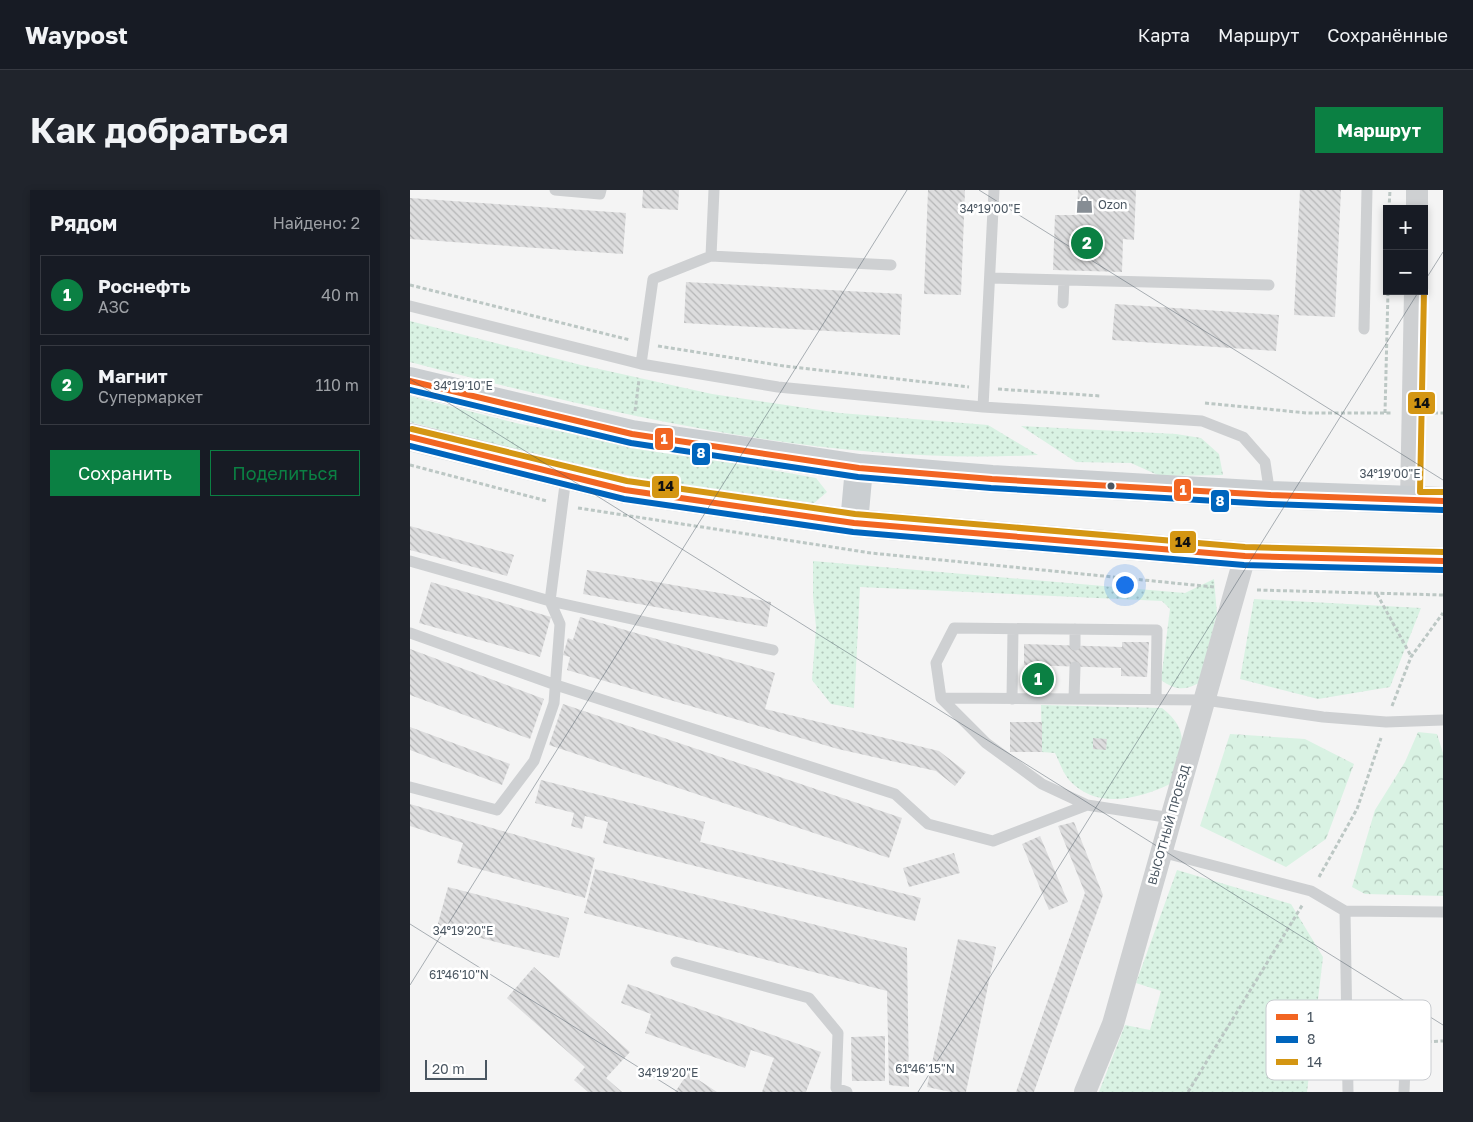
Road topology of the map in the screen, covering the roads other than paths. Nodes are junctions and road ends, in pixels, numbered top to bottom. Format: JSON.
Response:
{"nodes":[{"id":1,"x":555,"y":190,"type":"edge"},
{"id":2,"x":600,"y":190,"type":"edge"},
{"id":3,"x":714,"y":190,"type":"edge"},
{"id":4,"x":994,"y":190,"type":"edge"},
{"id":5,"x":1367,"y":190,"type":"edge"},
{"id":6,"x":1417,"y":190,"type":"edge"},
{"id":7,"x":1417,"y":205,"type":"edge"},
{"id":8,"x":711,"y":256,"type":"junction"},
{"id":9,"x":891,"y":265,"type":"dead end"},
{"id":10,"x":991,"y":278,"type":"junction"},
{"id":11,"x":1064,"y":280,"type":"junction"},
{"id":12,"x":1269,"y":286,"type":"dead end"},
{"id":13,"x":1415,"y":295,"type":"edge"},
{"id":14,"x":1063,"y":303,"type":"dead end"},
{"id":15,"x":410,"y":306,"type":"edge"},
{"id":16,"x":1364,"y":329,"type":"dead end"},
{"id":17,"x":641,"y":364,"type":"junction"},
{"id":18,"x":410,"y":381,"type":"edge"},
{"id":19,"x":983,"y":406,"type":"junction"},
{"id":20,"x":410,"y":437,"type":"edge"},
{"id":21,"x":859,"y":468,"type":"junction"},
{"id":22,"x":566,"y":477,"type":"junction"},
{"id":23,"x":1270,"y":495,"type":"junction"},
{"id":24,"x":1411,"y":501,"type":"junction"},
{"id":25,"x":1443,"y":501,"type":"edge"},
{"id":26,"x":854,"y":523,"type":"junction"},
{"id":27,"x":1245,"y":556,"type":"junction"},
{"id":28,"x":410,"y":561,"type":"edge"},
{"id":29,"x":1443,"y":561,"type":"edge"},
{"id":30,"x":550,"y":600,"type":"junction"},
{"id":31,"x":1013,"y":629,"type":"junction"},
{"id":32,"x":1075,"y":629,"type":"junction"},
{"id":33,"x":410,"y":633,"type":"edge"},
{"id":34,"x":1075,"y":645,"type":"dead end"},
{"id":35,"x":773,"y":650,"type":"dead end"},
{"id":36,"x":1074,"y":667,"type":"dead end"},
{"id":37,"x":556,"y":685,"type":"junction"},
{"id":38,"x":941,"y":698,"type":"junction"},
{"id":39,"x":1012,"y":699,"type":"junction"},
{"id":40,"x":1074,"y":699,"type":"junction"},
{"id":41,"x":1156,"y":700,"type":"junction"},
{"id":42,"x":1205,"y":700,"type":"junction"},
{"id":43,"x":1443,"y":720,"type":"edge"},
{"id":44,"x":410,"y":787,"type":"edge"},
{"id":45,"x":1087,"y":805,"type":"junction"},
{"id":46,"x":1172,"y":818,"type":"junction"},
{"id":47,"x":1161,"y":852,"type":"junction"},
{"id":48,"x":1346,"y":911,"type":"junction"},
{"id":49,"x":1443,"y":912,"type":"edge"},
{"id":50,"x":676,"y":962,"type":"dead end"},
{"id":51,"x":1347,"y":1000,"type":"edge"},
{"id":52,"x":847,"y":1092,"type":"edge"},
{"id":53,"x":1085,"y":1092,"type":"edge"}],
"edges":[{"from":1,"to":2,"type":"lane"},
{"from":3,"to":8,"type":"lane"},
{"from":4,"to":10,"type":"lane"},
{"from":5,"to":16,"type":"lane"},
{"from":6,"to":7,"type":"street"},
{"from":8,"to":9,"type":"lane"},
{"from":8,"to":17,"type":"lane"},
{"from":10,"to":11,"type":"lane"},
{"from":10,"to":19,"type":"lane"},
{"from":11,"to":12,"type":"lane"},
{"from":11,"to":14,"type":"lane"},
{"from":13,"to":24,"type":"street"},
{"from":15,"to":17,"type":"lane"},
{"from":17,"to":19,"type":"lane"},
{"from":18,"to":21,"type":"main road"},
{"from":19,"to":23,"type":"lane"},
{"from":20,"to":22,"type":"main road"},
{"from":21,"to":23,"type":"main road"},
{"from":21,"to":26,"type":"main road"},
{"from":22,"to":26,"type":"main road"},
{"from":22,"to":30,"type":"lane"},
{"from":23,"to":24,"type":"main road"},
{"from":24,"to":25,"type":"main road"},
{"from":26,"to":27,"type":"main road"},
{"from":27,"to":29,"type":"main road"},
{"from":27,"to":42,"type":"street","name":"ВЫСОТНЫЙ ПРОЕЗД"},
{"from":28,"to":30,"type":"lane"},
{"from":30,"to":35,"type":"lane"},
{"from":30,"to":37,"type":"lane"},
{"from":31,"to":32,"type":"lane"},
{"from":31,"to":38,"type":"lane"},
{"from":31,"to":39,"type":"lane"},
{"from":32,"to":34,"type":"lane"},
{"from":32,"to":41,"type":"lane"},
{"from":33,"to":37,"type":"lane"},
{"from":36,"to":40,"type":"lane"},
{"from":37,"to":44,"type":"lane"},
{"from":37,"to":45,"type":"lane"},
{"from":38,"to":39,"type":"lane"},
{"from":38,"to":45,"type":"lane"},
{"from":39,"to":40,"type":"lane"},
{"from":40,"to":41,"type":"lane"},
{"from":41,"to":42,"type":"lane"},
{"from":42,"to":43,"type":"lane"},
{"from":42,"to":46,"type":"street","name":"ВЫСОТНЫЙ ПРОЕЗД"},
{"from":45,"to":46,"type":"lane"},
{"from":46,"to":47,"type":"street","name":"ВЫСОТНЫЙ ПРОЕЗД"},
{"from":47,"to":48,"type":"lane"},
{"from":47,"to":53,"type":"street","name":"ВЫСОТНЫЙ ПРОЕЗД"},
{"from":48,"to":49,"type":"lane"},
{"from":48,"to":51,"type":"lane"},
{"from":50,"to":52,"type":"lane"}]}
